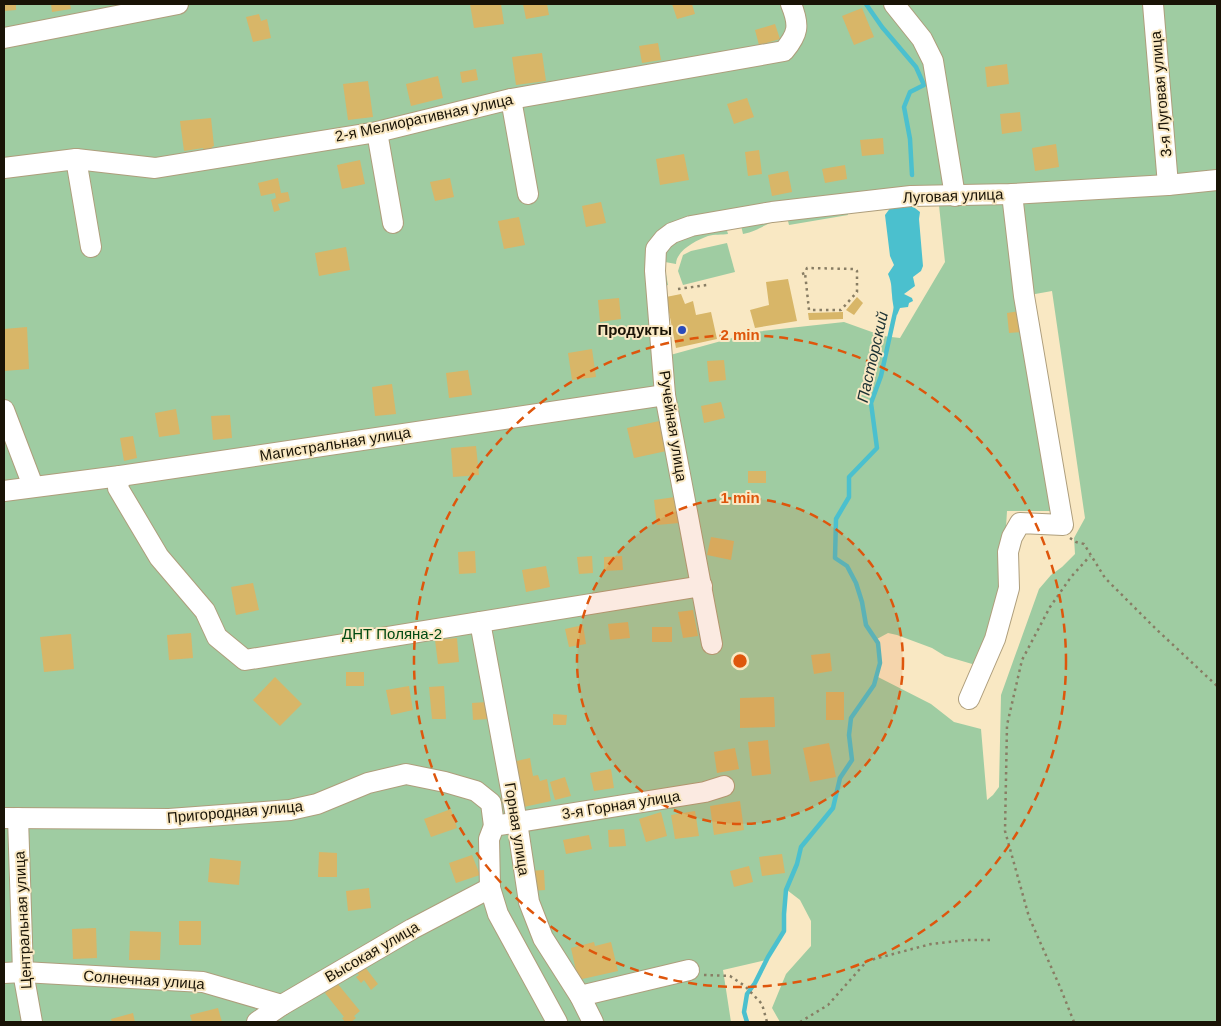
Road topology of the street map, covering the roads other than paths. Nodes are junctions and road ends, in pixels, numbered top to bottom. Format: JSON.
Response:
{"nodes":[{"id":1,"x":178,"y":4,"type":"edge"},
{"id":2,"x":791,"y":4,"type":"edge"},
{"id":3,"x":894,"y":4,"type":"edge"},
{"id":4,"x":1153,"y":4,"type":"edge"},
{"id":5,"x":106,"y":11,"type":"edge"},
{"id":6,"x":4,"y":38,"type":"edge"},
{"id":7,"x":511,"y":99,"type":"junction"},
{"id":8,"x":377,"y":132,"type":"junction"},
{"id":9,"x":76,"y":159,"type":"junction"},
{"id":10,"x":4,"y":168,"type":"edge"},
{"id":11,"x":1217,"y":180,"type":"edge"},
{"id":12,"x":1168,"y":185,"type":"junction"},
{"id":13,"x":528,"y":194,"type":"dead end"},
{"id":14,"x":1012,"y":194,"type":"junction"},
{"id":15,"x":955,"y":196,"type":"junction"},
{"id":16,"x":393,"y":223,"type":"dead end"},
{"id":17,"x":691,"y":226,"type":"joint"},
{"id":18,"x":91,"y":247,"type":"dead end"},
{"id":19,"x":665,"y":395,"type":"junction"},
{"id":20,"x":4,"y":410,"type":"edge"},
{"id":21,"x":120,"y":476,"type":"junction"},
{"id":22,"x":33,"y":486,"type":"junction"},
{"id":23,"x":4,"y":491,"type":"edge"},
{"id":24,"x":702,"y":586,"type":"junction"},
{"id":25,"x":480,"y":622,"type":"junction"},
{"id":26,"x":712,"y":644,"type":"dead end"},
{"id":27,"x":969,"y":699,"type":"dead end"},
{"id":28,"x":724,"y":786,"type":"dead end"},
{"id":29,"x":11,"y":818,"type":"edge"},
{"id":30,"x":516,"y":822,"type":"junction"},
{"id":31,"x":494,"y":826,"type":"junction"},
{"id":32,"x":490,"y":888,"type":"junction"},
{"id":33,"x":689,"y":970,"type":"road end"},
{"id":34,"x":13,"y":972,"type":"edge"},
{"id":35,"x":580,"y":996,"type":"junction"},
{"id":36,"x":282,"y":1004,"type":"junction"},
{"id":37,"x":32,"y":1022,"type":"edge"},
{"id":38,"x":257,"y":1022,"type":"edge"},
{"id":39,"x":557,"y":1022,"type":"edge"},
{"id":40,"x":593,"y":1022,"type":"edge"}],
"edges":[{"from":1,"to":5,"type":"street"},
{"from":2,"to":7,"type":"street","name":"2-я Мелиоративная улица"},
{"from":3,"to":15,"type":"street"},
{"from":4,"to":12,"type":"street","name":"3-я Луговая улица"},
{"from":5,"to":6,"type":"street"},
{"from":7,"to":8,"type":"street","name":"2-я Мелиоративная улица"},
{"from":7,"to":13,"type":"street"},
{"from":8,"to":9,"type":"street","name":"2-я Мелиоративная улица"},
{"from":8,"to":16,"type":"street"},
{"from":9,"to":10,"type":"street","name":"2-я Мелиоративная улица"},
{"from":9,"to":18,"type":"street"},
{"from":11,"to":12,"type":"street","name":"Луговая улица"},
{"from":12,"to":14,"type":"street","name":"Луговая улица"},
{"from":14,"to":15,"type":"street","name":"Луговая улица"},
{"from":14,"to":27,"type":"street"},
{"from":15,"to":17,"type":"street","name":"Луговая улица"},
{"from":17,"to":19,"type":"street","name":"Ручейная улица"},
{"from":19,"to":21,"type":"street","name":"Магистральная улица"},
{"from":19,"to":24,"type":"street","name":"Ручейная улица"},
{"from":20,"to":22,"type":"street"},
{"from":21,"to":22,"type":"street","name":"Магистральная улица"},
{"from":21,"to":25,"type":"street"},
{"from":22,"to":23,"type":"street","name":"Магистральная улица"},
{"from":24,"to":25,"type":"street"},
{"from":24,"to":26,"type":"street","name":"Ручейная улица"},
{"from":25,"to":30,"type":"street","name":"Горная улица"},
{"from":28,"to":30,"type":"street","name":"3-я Горная улица"},
{"from":29,"to":31,"type":"street","name":"Пригородная улица"},
{"from":29,"to":34,"type":"street","name":"Центральная улица"},
{"from":30,"to":31,"type":"street","name":"3-я Горная улица"},
{"from":30,"to":35,"type":"street","name":"Горная улица"},
{"from":31,"to":32,"type":"street","name":"Пригородная улица"},
{"from":32,"to":36,"type":"street","name":"Высокая улица"},
{"from":32,"to":39,"type":"street","name":"Пригородная улица"},
{"from":33,"to":35,"type":"street"},
{"from":34,"to":36,"type":"street","name":"Солнечная улица"},
{"from":34,"to":37,"type":"street","name":"Центральная улица"},
{"from":35,"to":40,"type":"street","name":"Горная улица"},
{"from":36,"to":38,"type":"street","name":"Высокая улица"}]}
